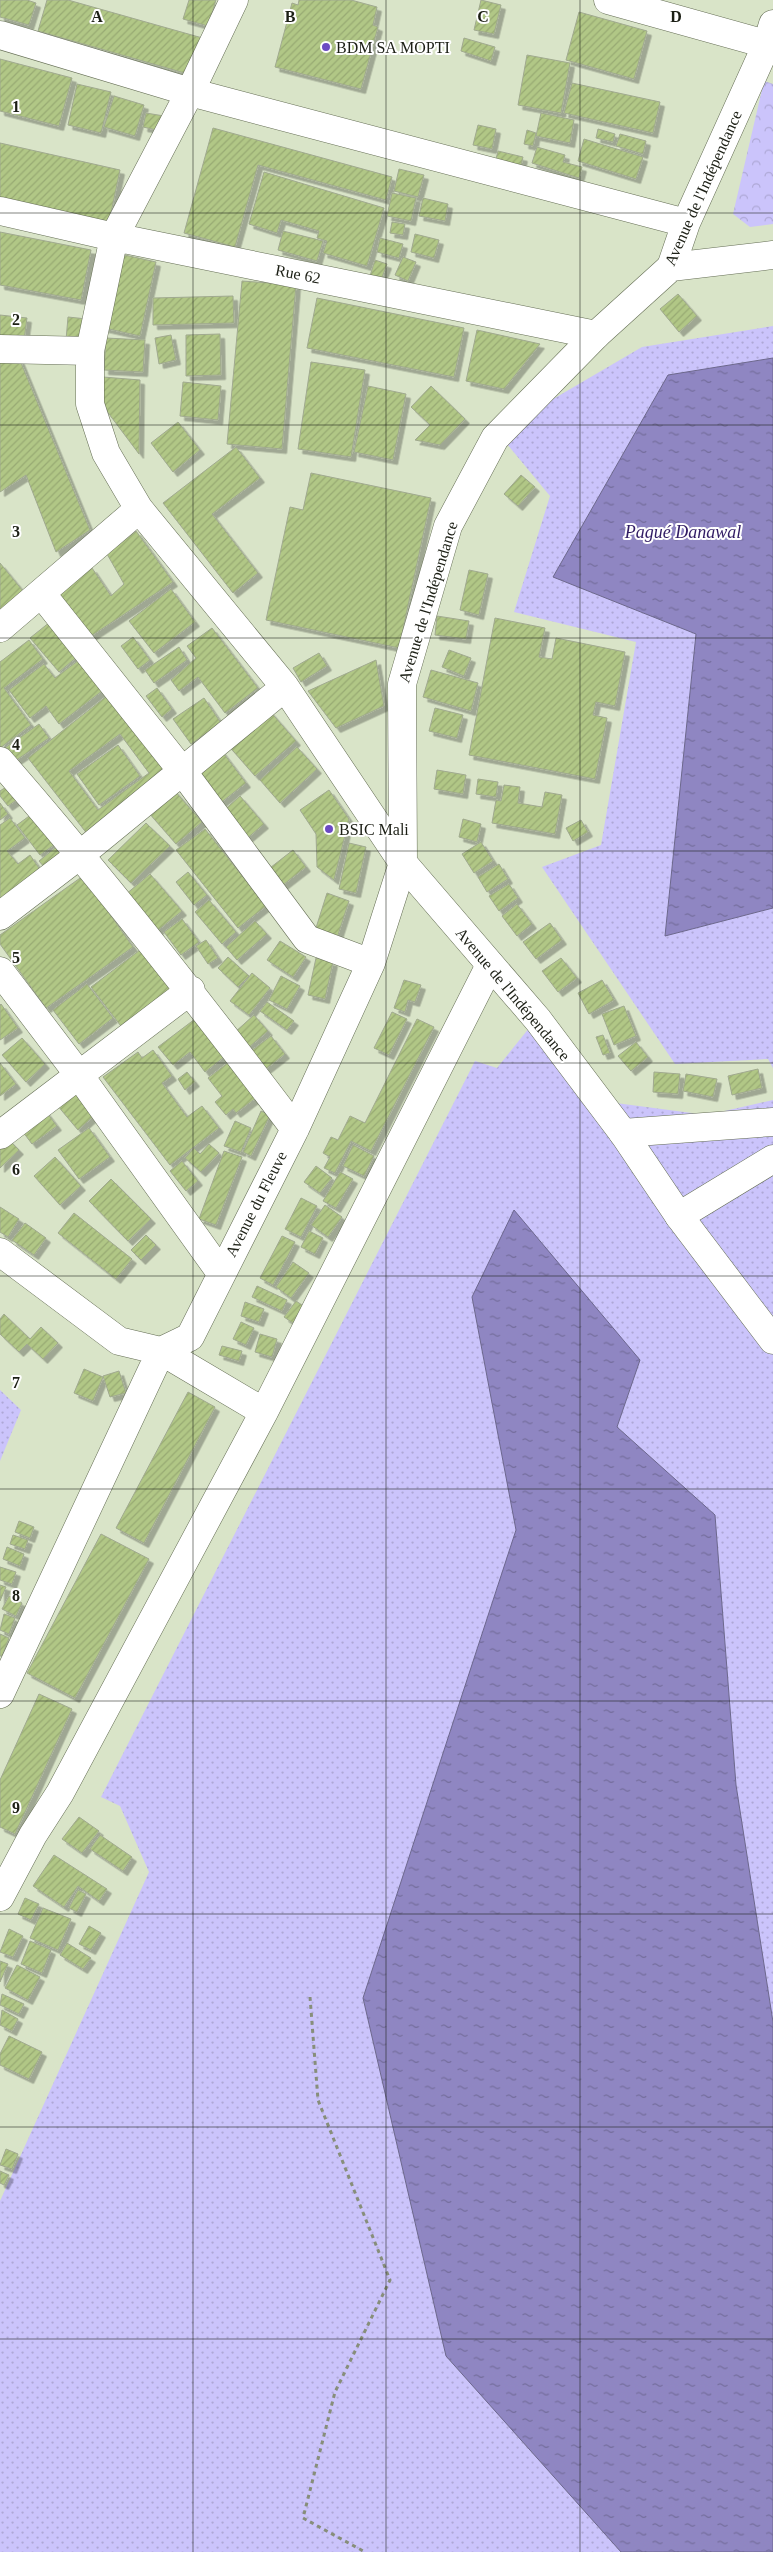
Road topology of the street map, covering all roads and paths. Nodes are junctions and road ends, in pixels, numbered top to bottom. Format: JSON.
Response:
{"nodes":[{"id":1,"x":234,"y":0,"type":"edge"},
{"id":2,"x":608,"y":0,"type":"edge"},
{"id":3,"x":0,"y":35,"type":"edge"},
{"id":4,"x":771,"y":38,"type":"edge"},
{"id":5,"x":190,"y":92,"type":"junction"},
{"id":6,"x":0,"y":211,"type":"edge"},
{"id":7,"x":686,"y":223,"type":"junction"},
{"id":8,"x":114,"y":237,"type":"junction"},
{"id":9,"x":773,"y":255,"type":"edge"},
{"id":10,"x":671,"y":267,"type":"junction"},
{"id":11,"x":596,"y":335,"type":"junction"},
{"id":12,"x":0,"y":349,"type":"edge"},
{"id":13,"x":90,"y":351,"type":"junction"},
{"id":14,"x":139,"y":509,"type":"junction"},
{"id":15,"x":41,"y":593,"type":"junction"},
{"id":16,"x":0,"y":628,"type":"edge"},
{"id":17,"x":285,"y":687,"type":"junction"},
{"id":18,"x":0,"y":760,"type":"edge"},
{"id":19,"x":183,"y":772,"type":"junction"},
{"id":20,"x":81,"y":854,"type":"junction"},
{"id":21,"x":403,"y":863,"type":"junction"},
{"id":22,"x":0,"y":916,"type":"edge"},
{"id":23,"x":371,"y":963,"type":"junction"},
{"id":24,"x":490,"y":965,"type":"junction"},
{"id":25,"x":0,"y":971,"type":"edge"},
{"id":26,"x":191,"y":990,"type":"junction"},
{"id":27,"x":79,"y":1075,"type":"junction"},
{"id":28,"x":773,"y":1122,"type":"edge"},
{"id":29,"x":295,"y":1130,"type":"junction"},
{"id":30,"x":623,"y":1133,"type":"junction"},
{"id":31,"x":0,"y":1134,"type":"edge"},
{"id":32,"x":773,"y":1160,"type":"edge"},
{"id":33,"x":679,"y":1216,"type":"junction"},
{"id":34,"x":0,"y":1252,"type":"edge"},
{"id":35,"x":221,"y":1273,"type":"junction"},
{"id":36,"x":773,"y":1340,"type":"edge"},
{"id":37,"x":161,"y":1351,"type":"junction"},
{"id":38,"x":264,"y":1412,"type":"junction"},
{"id":39,"x":0,"y":1694,"type":"edge"},
{"id":40,"x":0,"y":1897,"type":"edge"},
{"id":41,"x":310,"y":1997,"type":"dead end"},
{"id":42,"x":364,"y":2552,"type":"edge"}],
"edges":[{"from":1,"to":5,"type":"street"},
{"from":2,"to":4,"type":"street"},
{"from":3,"to":5,"type":"street"},
{"from":4,"to":7,"type":"street","name":"Avenue de l'Indépendance"},
{"from":5,"to":7,"type":"street"},
{"from":5,"to":8,"type":"street"},
{"from":6,"to":8,"type":"street","name":"Rue 62"},
{"from":7,"to":10,"type":"street","name":"Avenue de l'Indépendance"},
{"from":8,"to":11,"type":"street","name":"Rue 62"},
{"from":8,"to":13,"type":"street"},
{"from":9,"to":10,"type":"street"},
{"from":10,"to":11,"type":"street","name":"Avenue de l'Indépendance"},
{"from":11,"to":21,"type":"street","name":"Avenue de l'Indépendance"},
{"from":12,"to":13,"type":"street"},
{"from":13,"to":14,"type":"street"},
{"from":14,"to":15,"type":"street"},
{"from":14,"to":17,"type":"street"},
{"from":15,"to":16,"type":"street"},
{"from":15,"to":19,"type":"street"},
{"from":17,"to":19,"type":"street"},
{"from":17,"to":21,"type":"street"},
{"from":18,"to":20,"type":"street"},
{"from":19,"to":20,"type":"street"},
{"from":19,"to":23,"type":"street"},
{"from":20,"to":22,"type":"street"},
{"from":20,"to":26,"type":"street"},
{"from":21,"to":23,"type":"street","name":"Avenue du Fleuve"},
{"from":21,"to":24,"type":"street","name":"Avenue de l'Indépendance"},
{"from":23,"to":29,"type":"street","name":"Avenue du Fleuve"},
{"from":24,"to":30,"type":"street","name":"Avenue de l'Indépendance"},
{"from":24,"to":38,"type":"street"},
{"from":25,"to":27,"type":"street"},
{"from":26,"to":27,"type":"street"},
{"from":26,"to":29,"type":"street"},
{"from":27,"to":31,"type":"street"},
{"from":27,"to":35,"type":"street"},
{"from":28,"to":30,"type":"street"},
{"from":29,"to":35,"type":"street","name":"Avenue du Fleuve"},
{"from":30,"to":33,"type":"street","name":"Avenue de l'Indépendance"},
{"from":32,"to":33,"type":"street"},
{"from":33,"to":36,"type":"street","name":"Avenue de l'Indépendance"},
{"from":34,"to":37,"type":"street"},
{"from":35,"to":37,"type":"street","name":"Avenue du Fleuve"},
{"from":37,"to":38,"type":"street"},
{"from":37,"to":39,"type":"street"},
{"from":38,"to":40,"type":"street"},
{"from":41,"to":42,"type":"path"}]}
